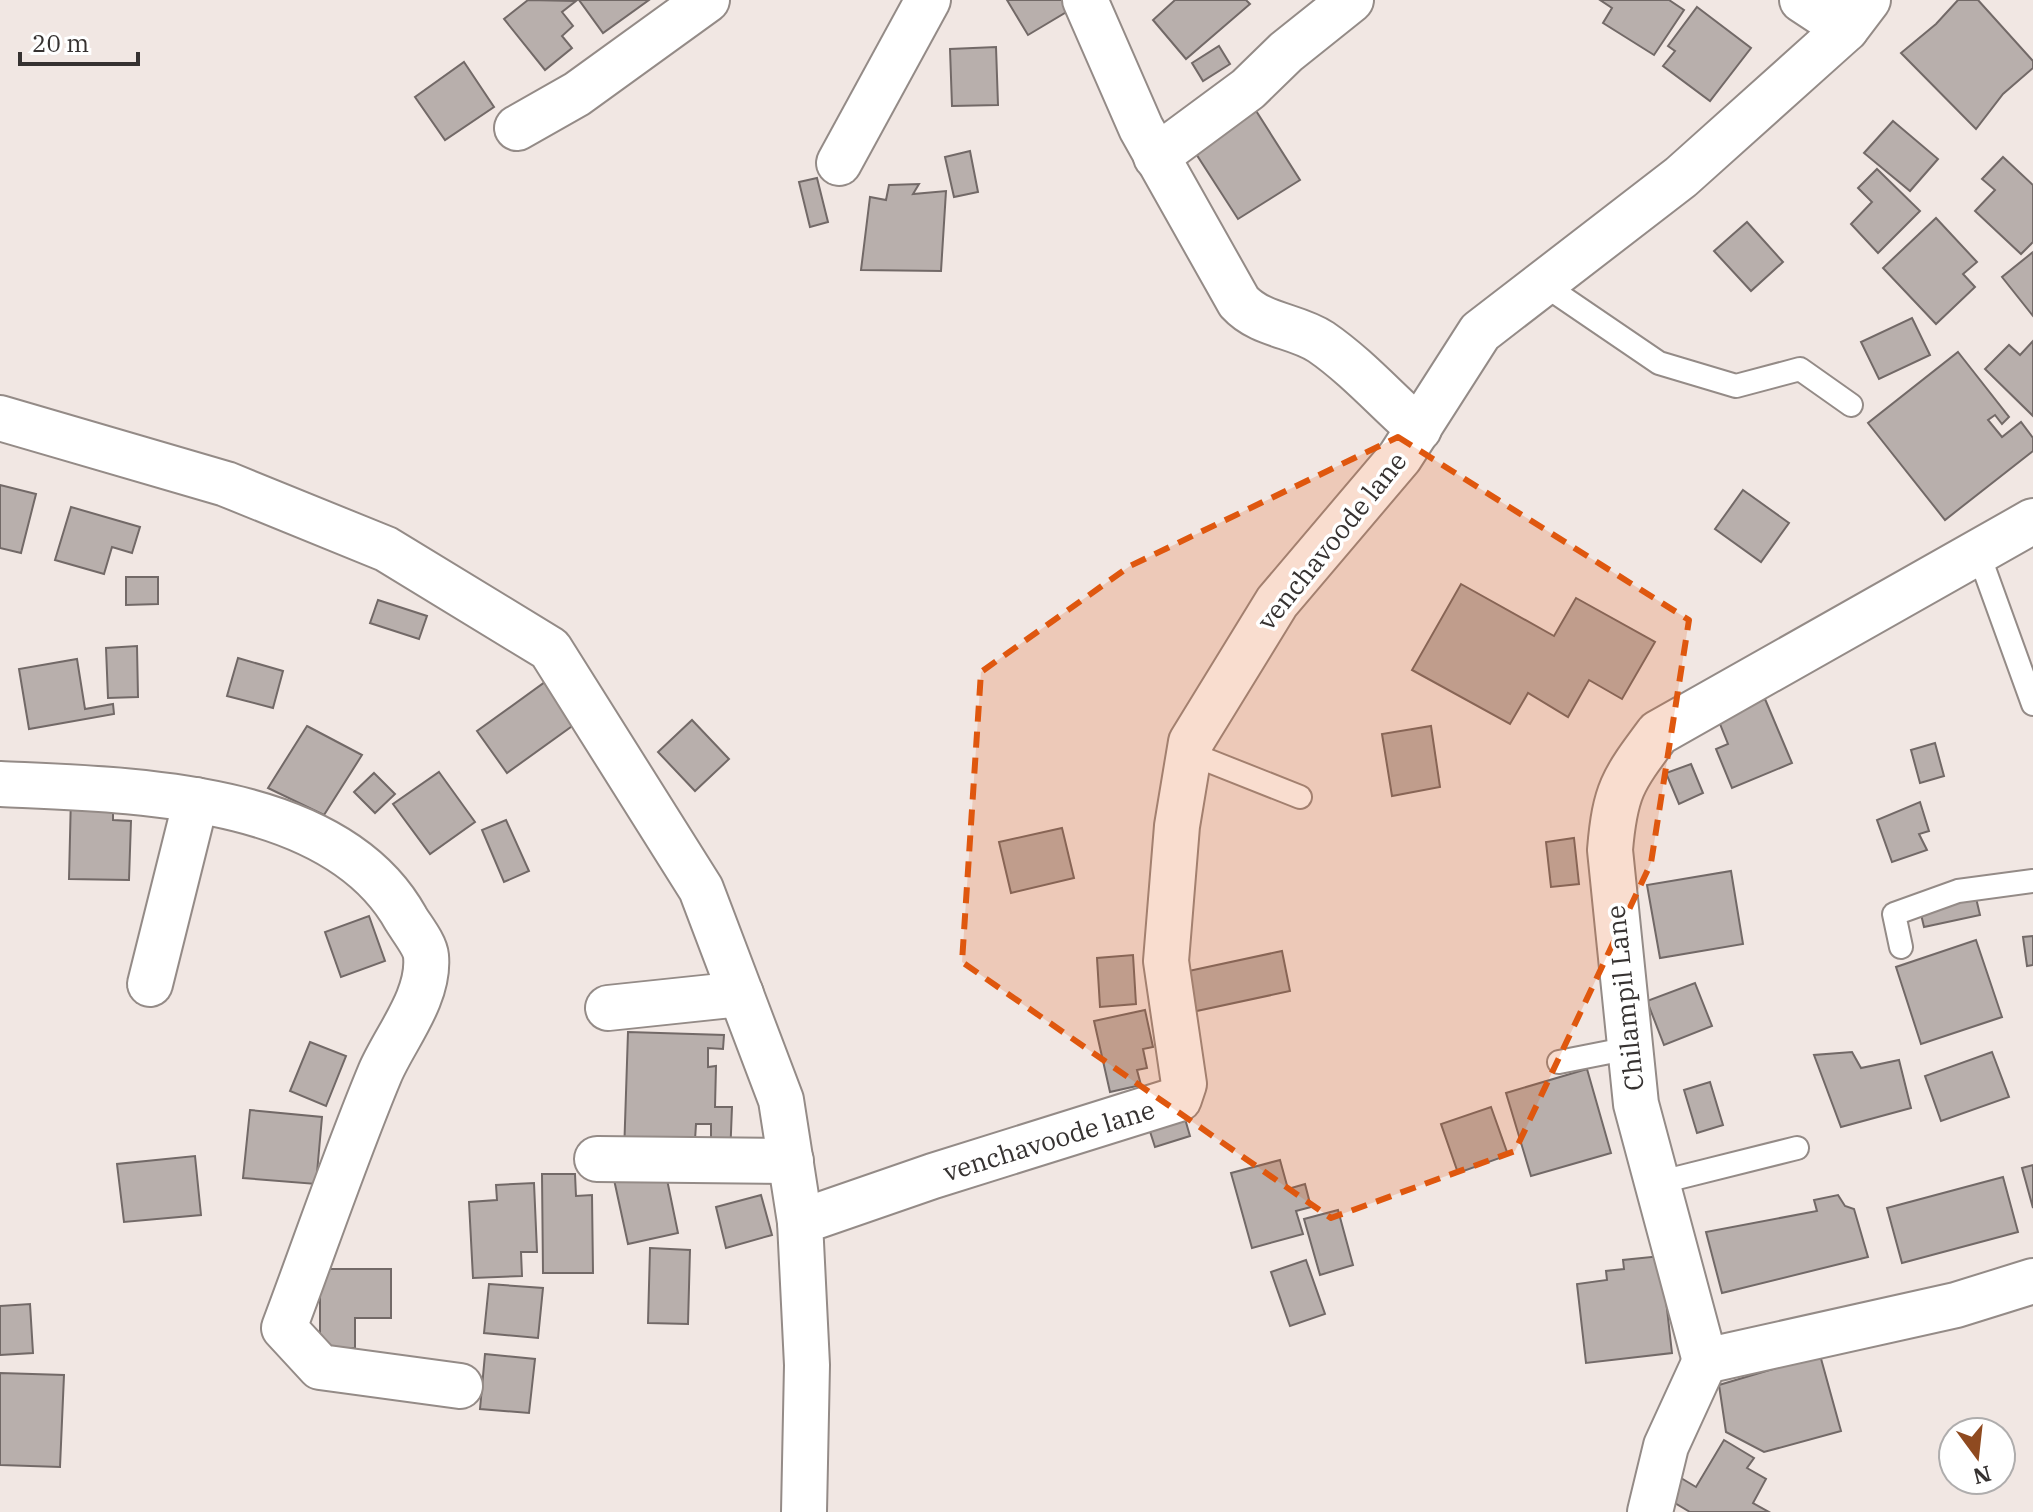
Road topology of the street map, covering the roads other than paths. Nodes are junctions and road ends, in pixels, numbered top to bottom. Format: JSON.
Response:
{"nodes":[{"id":1,"x":707,"y":0,"type":"edge"},
{"id":2,"x":928,"y":0,"type":"edge"},
{"id":3,"x":1085,"y":0,"type":"edge"},
{"id":4,"x":1351,"y":0,"type":"edge"},
{"id":5,"x":1802,"y":0,"type":"edge"},
{"id":6,"x":1857,"y":14,"type":"edge"},
{"id":7,"x":517,"y":128,"type":"dead end"},
{"id":8,"x":1156,"y":157,"type":"junction"},
{"id":9,"x":839,"y":163,"type":"dead end"},
{"id":10,"x":1543,"y":284,"type":"junction"},
{"id":11,"x":1851,"y":405,"type":"dead end"},
{"id":12,"x":0,"y":418,"type":"edge"},
{"id":13,"x":1419,"y":429,"type":"junction"},
{"id":14,"x":2033,"y":521,"type":"edge"},
{"id":15,"x":1978,"y":552,"type":"junction"},
{"id":16,"x":2033,"y":704,"type":"edge"},
{"id":17,"x":1189,"y":753,"type":"junction"},
{"id":18,"x":0,"y":784,"type":"edge"},
{"id":19,"x":1300,"y":797,"type":"dead end"},
{"id":20,"x":196,"y":800,"type":"junction"},
{"id":21,"x":2033,"y":881,"type":"edge"},
{"id":22,"x":1901,"y":947,"type":"dead end"},
{"id":23,"x":150,"y":984,"type":"dead end"},
{"id":24,"x":741,"y":994,"type":"junction"},
{"id":25,"x":608,"y":1008,"type":"dead end"},
{"id":26,"x":1630,"y":1048,"type":"junction"},
{"id":27,"x":1559,"y":1062,"type":"dead end"},
{"id":28,"x":1797,"y":1148,"type":"dead end"},
{"id":29,"x":597,"y":1159,"type":"dead end"},
{"id":30,"x":791,"y":1161,"type":"junction"},
{"id":31,"x":1657,"y":1183,"type":"junction"},
{"id":32,"x":800,"y":1222,"type":"junction"},
{"id":33,"x":2033,"y":1281,"type":"edge"},
{"id":34,"x":1705,"y":1361,"type":"junction"},
{"id":35,"x":460,"y":1386,"type":"dead end"},
{"id":36,"x":804,"y":1512,"type":"edge"},
{"id":37,"x":1650,"y":1512,"type":"edge"}],
"edges":[{"from":1,"to":7,"type":"street"},
{"from":2,"to":9,"type":"street"},
{"from":3,"to":8,"type":"street"},
{"from":4,"to":8,"type":"street"},
{"from":5,"to":6,"type":"street"},
{"from":6,"to":10,"type":"street","name":"venchavoode lane"},
{"from":8,"to":13,"type":"street"},
{"from":10,"to":11,"type":"lane"},
{"from":10,"to":13,"type":"street","name":"venchavoode lane"},
{"from":12,"to":24,"type":"street"},
{"from":13,"to":17,"type":"street","name":"venchavoode lane"},
{"from":14,"to":15,"type":"street","name":"Chilampil Lane"},
{"from":15,"to":16,"type":"lane"},
{"from":15,"to":26,"type":"street","name":"Chilampil Lane"},
{"from":17,"to":19,"type":"lane"},
{"from":17,"to":32,"type":"street","name":"venchavoode lane"},
{"from":18,"to":20,"type":"street"},
{"from":20,"to":23,"type":"street"},
{"from":20,"to":35,"type":"street"},
{"from":21,"to":22,"type":"lane"},
{"from":24,"to":25,"type":"street"},
{"from":24,"to":30,"type":"street"},
{"from":26,"to":27,"type":"lane"},
{"from":26,"to":31,"type":"street","name":"Chilampil Lane"},
{"from":28,"to":31,"type":"lane"},
{"from":29,"to":30,"type":"street"},
{"from":30,"to":32,"type":"street"},
{"from":31,"to":34,"type":"street","name":"Chilampil Lane"},
{"from":32,"to":36,"type":"street"},
{"from":33,"to":34,"type":"street"},
{"from":34,"to":37,"type":"street"}]}
